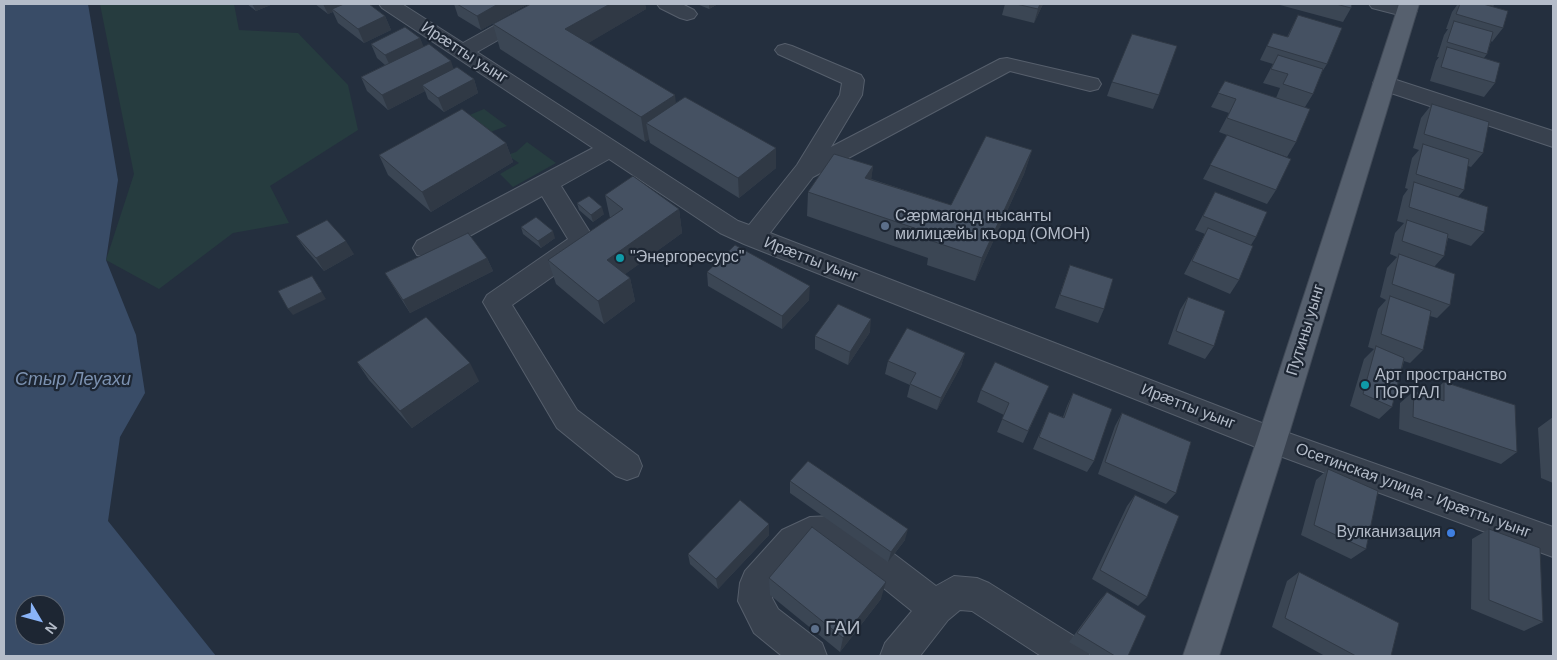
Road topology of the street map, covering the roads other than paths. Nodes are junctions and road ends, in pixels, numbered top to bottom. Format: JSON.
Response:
{"nodes":[{"id":1,"x":389,"y":4,"type":"edge"},
{"id":2,"x":547,"y":4,"type":"edge"},
{"id":3,"x":667,"y":4,"type":"edge"},
{"id":4,"x":1379,"y":4,"type":"edge"},
{"id":5,"x":1408,"y":7,"type":"edge"},
{"id":6,"x":687,"y":14,"type":"dead end"},
{"id":7,"x":785,"y":50,"type":"dead end"},
{"id":8,"x":463,"y":52,"type":"junction"},
{"id":9,"x":1384,"y":83,"type":"junction"},
{"id":10,"x":1090,"y":84,"type":"dead end"},
{"id":11,"x":1553,"y":139,"type":"edge"},
{"id":12,"x":610,"y":149,"type":"junction"},
{"id":13,"x":805,"y":170,"type":"junction"},
{"id":14,"x":547,"y":184,"type":"junction"},
{"id":15,"x":753,"y":237,"type":"junction"},
{"id":16,"x":426,"y":248,"type":"dead end"},
{"id":17,"x":1272,"y":440,"type":"junction"},
{"id":18,"x":627,"y":466,"type":"dead end"},
{"id":19,"x":1553,"y":542,"type":"edge"},
{"id":20,"x":936,"y":608,"type":"junction"},
{"id":21,"x":809,"y":656,"type":"edge"},
{"id":22,"x":898,"y":656,"type":"edge"},
{"id":23,"x":1072,"y":656,"type":"edge"},
{"id":24,"x":1201,"y":656,"type":"edge"}],
"edges":[{"from":1,"to":8,"type":"street","name":"Ирæтты уынг"},
{"from":2,"to":8,"type":"street"},
{"from":3,"to":6,"type":"street"},
{"from":4,"to":5,"type":"street"},
{"from":5,"to":9,"type":"main road","name":"Путины уынг"},
{"from":7,"to":13,"type":"street"},
{"from":8,"to":12,"type":"street","name":"Ирæтты уынг"},
{"from":9,"to":11,"type":"street"},
{"from":9,"to":17,"type":"main road","name":"Путины уынг"},
{"from":10,"to":13,"type":"street"},
{"from":12,"to":14,"type":"street"},
{"from":12,"to":15,"type":"street","name":"Ирæтты уынг"},
{"from":13,"to":15,"type":"street"},
{"from":14,"to":16,"type":"street"},
{"from":14,"to":18,"type":"street"},
{"from":15,"to":17,"type":"street","name":"Ирæтты уынг"},
{"from":17,"to":19,"type":"street","name":"Осетинская улица - Ирæтты уынг"},
{"from":17,"to":24,"type":"main road","name":"Путины уынг"},
{"from":20,"to":21,"type":"street"},
{"from":20,"to":22,"type":"street"},
{"from":20,"to":23,"type":"street"}]}
